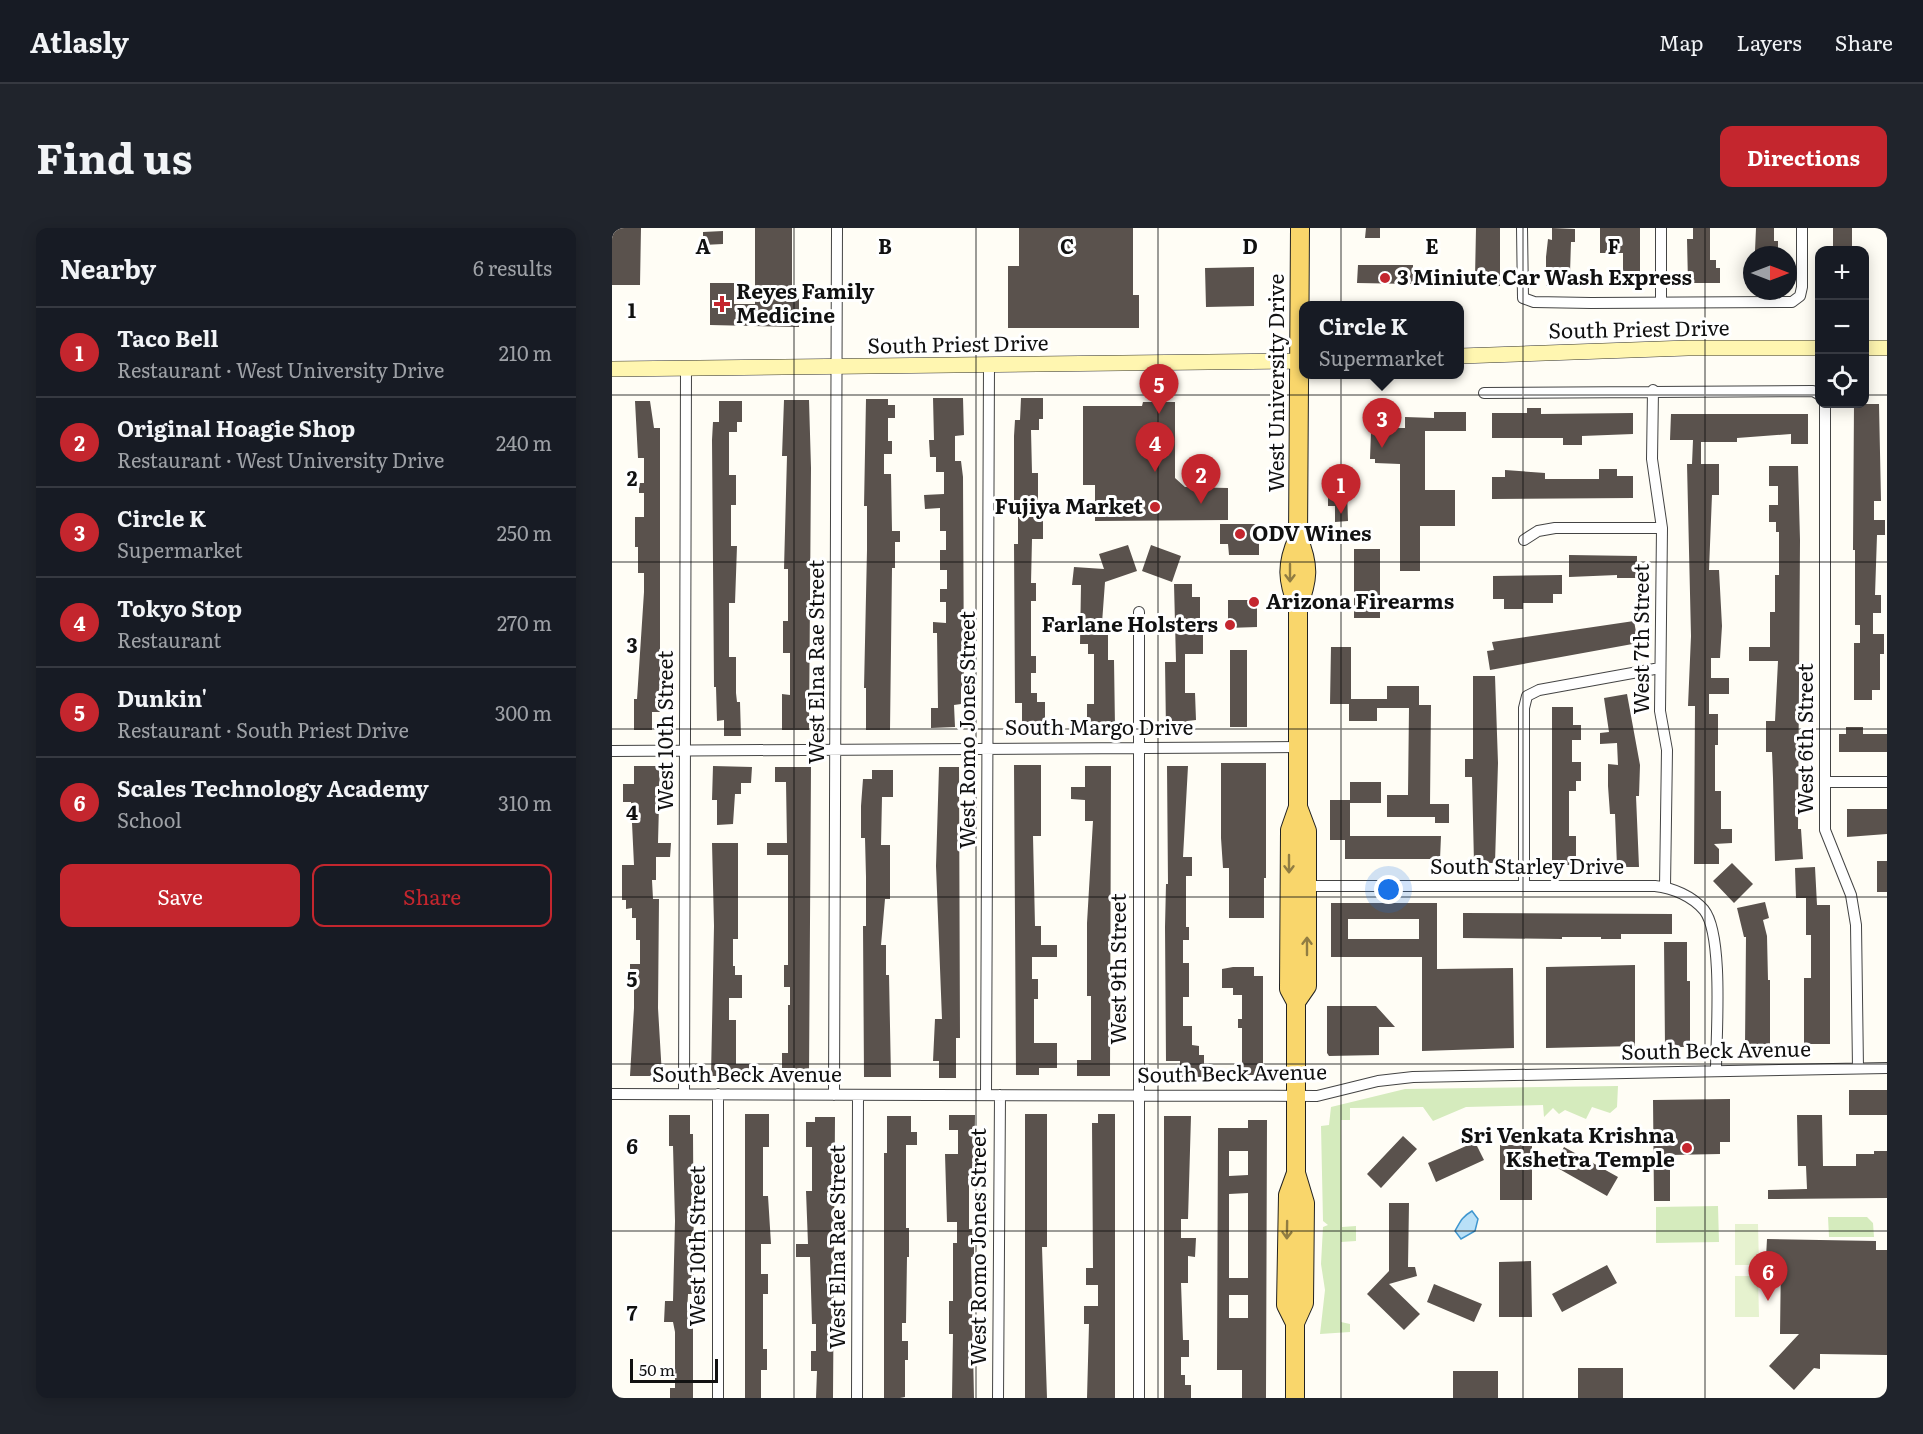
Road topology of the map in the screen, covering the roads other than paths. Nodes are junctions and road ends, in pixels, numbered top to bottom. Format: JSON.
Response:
{"nodes":[{"id":1,"x":837,"y":228,"type":"edge"},
{"id":2,"x":1300,"y":228,"type":"edge"},
{"id":3,"x":1522,"y":228,"type":"edge"},
{"id":4,"x":1661,"y":228,"type":"edge"},
{"id":5,"x":1802,"y":228,"type":"edge"},
{"id":6,"x":1301,"y":301,"type":"edge"},
{"id":7,"x":1661,"y":302,"type":"junction"},
{"id":8,"x":1815,"y":348,"type":"edge"},
{"id":9,"x":1869,"y":348,"type":"edge"},
{"id":10,"x":1887,"y":348,"type":"edge"},
{"id":11,"x":1464,"y":356,"type":"edge"},
{"id":12,"x":1299,"y":361,"type":"edge"},
{"id":13,"x":989,"y":365,"type":"junction"},
{"id":14,"x":837,"y":367,"type":"junction"},
{"id":15,"x":612,"y":369,"type":"edge"},
{"id":16,"x":686,"y":369,"type":"junction"},
{"id":17,"x":1302,"y":379,"type":"edge"},
{"id":18,"x":1653,"y":390,"type":"junction"},
{"id":19,"x":1484,"y":393,"type":"dead end"},
{"id":20,"x":1815,"y":393,"type":"edge"},
{"id":21,"x":1823,"y":408,"type":"edge"},
{"id":22,"x":1662,"y":528,"type":"junction"},
{"id":23,"x":1524,"y":540,"type":"dead end"},
{"id":24,"x":1139,"y":612,"type":"dead end"},
{"id":25,"x":1660,"y":668,"type":"junction"},
{"id":26,"x":1298,"y":747,"type":"junction"},
{"id":27,"x":988,"y":748,"type":"junction"},
{"id":28,"x":1138,"y":748,"type":"junction"},
{"id":29,"x":837,"y":749,"type":"junction"},
{"id":30,"x":686,"y":750,"type":"junction"},
{"id":31,"x":612,"y":751,"type":"edge"},
{"id":32,"x":1825,"y":782,"type":"junction"},
{"id":33,"x":1887,"y":782,"type":"edge"},
{"id":34,"x":1298,"y":807,"type":"junction"},
{"id":35,"x":1524,"y":885,"type":"junction"},
{"id":36,"x":1307,"y":886,"type":"junction"},
{"id":37,"x":1665,"y":887,"type":"junction"},
{"id":38,"x":1296,"y":1002,"type":"junction"},
{"id":39,"x":1858,"y":1068,"type":"junction"},
{"id":40,"x":1887,"y":1068,"type":"edge"},
{"id":41,"x":1716,"y":1071,"type":"junction"},
{"id":42,"x":612,"y":1094,"type":"edge"},
{"id":43,"x":684,"y":1094,"type":"junction"},
{"id":44,"x":718,"y":1094,"type":"junction"},
{"id":45,"x":834,"y":1095,"type":"junction"},
{"id":46,"x":858,"y":1095,"type":"junction"},
{"id":47,"x":986,"y":1095,"type":"junction"},
{"id":48,"x":1000,"y":1095,"type":"junction"},
{"id":49,"x":1139,"y":1096,"type":"junction"},
{"id":50,"x":1296,"y":1096,"type":"junction"},
{"id":51,"x":718,"y":1398,"type":"edge"},
{"id":52,"x":857,"y":1398,"type":"edge"},
{"id":53,"x":998,"y":1398,"type":"edge"},
{"id":54,"x":1139,"y":1398,"type":"edge"},
{"id":55,"x":1295,"y":1398,"type":"edge"}],
"edges":[{"from":1,"to":14,"type":"street","name":"West Elna Rae Street"},
{"from":2,"to":6,"type":"main road","name":"West University Drive"},
{"from":3,"to":7,"type":"street","name":"South Priest Drive"},
{"from":4,"to":7,"type":"street"},
{"from":5,"to":7,"type":"street","name":"South Priest Drive"},
{"from":8,"to":11,"type":"main road","name":"South Priest Drive"},
{"from":9,"to":10,"type":"main road"},
{"from":12,"to":13,"type":"main road","name":"South Priest Drive"},
{"from":13,"to":14,"type":"main road","name":"South Priest Drive"},
{"from":13,"to":27,"type":"street","name":"West Romo Jones Street"},
{"from":14,"to":16,"type":"main road","name":"South Priest Drive"},
{"from":14,"to":29,"type":"street","name":"West Elna Rae Street"},
{"from":15,"to":16,"type":"main road","name":"South Priest Drive"},
{"from":16,"to":30,"type":"street","name":"West 10th Street"},
{"from":17,"to":26,"type":"main road","name":"West University Drive"},
{"from":18,"to":19,"type":"street"},
{"from":18,"to":20,"type":"street"},
{"from":18,"to":22,"type":"street","name":"West 7th Street"},
{"from":21,"to":32,"type":"street","name":"West 6th Street"},
{"from":22,"to":23,"type":"street"},
{"from":22,"to":25,"type":"street","name":"West 7th Street"},
{"from":24,"to":28,"type":"street","name":"West 9th Street"},
{"from":25,"to":35,"type":"street"},
{"from":25,"to":37,"type":"street","name":"West 7th Street"},
{"from":26,"to":28,"type":"street","name":"South Margo Drive"},
{"from":26,"to":34,"type":"main road","name":"West University Drive"},
{"from":27,"to":28,"type":"street","name":"South Margo Drive"},
{"from":27,"to":29,"type":"street","name":"South Margo Drive"},
{"from":27,"to":47,"type":"street","name":"West Romo Jones Street"},
{"from":28,"to":49,"type":"street","name":"West 9th Street"},
{"from":29,"to":30,"type":"street","name":"South Margo Drive"},
{"from":29,"to":45,"type":"street","name":"West Elna Rae Street"},
{"from":30,"to":31,"type":"street","name":"South Margo Drive"},
{"from":30,"to":43,"type":"street","name":"West 10th Street"},
{"from":32,"to":33,"type":"street"},
{"from":32,"to":39,"type":"street","name":"West 6th Street"},
{"from":34,"to":36,"type":"main road","name":"West University Drive"},
{"from":34,"to":38,"type":"main road","name":"West University Drive","one_way":true},
{"from":35,"to":36,"type":"street","name":"South Starley Drive"},
{"from":35,"to":37,"type":"street","name":"South Starley Drive"},
{"from":38,"to":36,"type":"main road","name":"West University Drive","one_way":true},
{"from":37,"to":41,"type":"street","name":"South Starley Drive"},
{"from":38,"to":50,"type":"main road","name":"West University Drive"},
{"from":39,"to":40,"type":"street","name":"South Beck Avenue"},
{"from":39,"to":41,"type":"street","name":"South Beck Avenue"},
{"from":41,"to":50,"type":"street","name":"South Beck Avenue"},
{"from":42,"to":43,"type":"street","name":"South Beck Avenue"},
{"from":43,"to":44,"type":"street","name":"South Beck Avenue"},
{"from":44,"to":45,"type":"street","name":"South Beck Avenue"},
{"from":44,"to":51,"type":"street","name":"West 10th Street"},
{"from":45,"to":46,"type":"street","name":"South Beck Avenue"},
{"from":46,"to":47,"type":"street","name":"South Beck Avenue"},
{"from":46,"to":52,"type":"street","name":"West Elna Rae Street"},
{"from":47,"to":48,"type":"street","name":"South Beck Avenue"},
{"from":48,"to":49,"type":"street","name":"South Beck Avenue"},
{"from":48,"to":53,"type":"street","name":"West Romo Jones Street"},
{"from":49,"to":50,"type":"street","name":"South Beck Avenue"},
{"from":49,"to":54,"type":"street","name":"West 9th Street"},
{"from":50,"to":55,"type":"main road","name":"West University Drive"}]}
